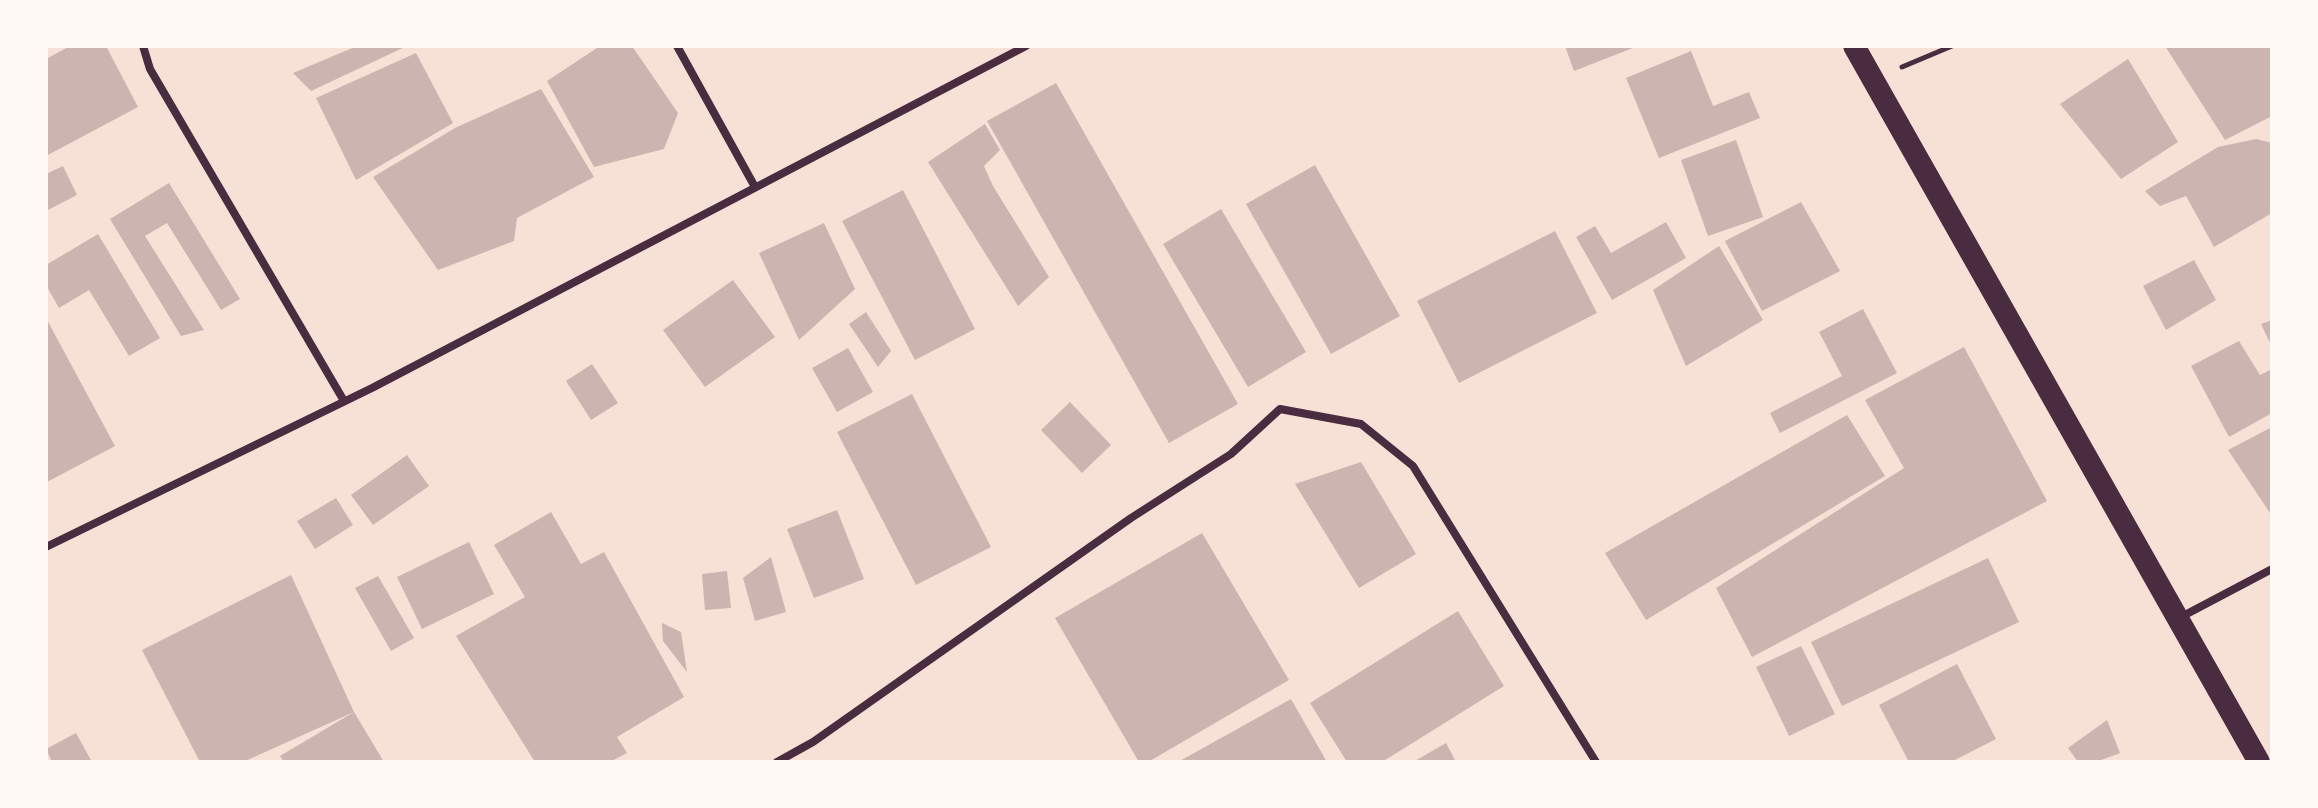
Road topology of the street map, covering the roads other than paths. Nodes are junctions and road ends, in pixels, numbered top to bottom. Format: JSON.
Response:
{"nodes":[{"id":1,"x":143,"y":46,"type":"edge"},
{"id":2,"x":677,"y":46,"type":"edge"},
{"id":3,"x":1026,"y":46,"type":"edge"},
{"id":4,"x":1854,"y":46,"type":"edge"},
{"id":5,"x":755,"y":187,"type":"junction"},
{"id":6,"x":344,"y":401,"type":"junction"},
{"id":7,"x":46,"y":547,"type":"edge"},
{"id":8,"x":2272,"y":569,"type":"edge"},
{"id":9,"x":2179,"y":618,"type":"junction"},
{"id":10,"x":777,"y":762,"type":"edge"},
{"id":11,"x":1596,"y":762,"type":"edge"},
{"id":12,"x":2259,"y":762,"type":"edge"}],
"edges":[{"from":1,"to":6,"type":"street"},
{"from":2,"to":5,"type":"street"},
{"from":3,"to":5,"type":"street"},
{"from":4,"to":9,"type":"highway"},
{"from":5,"to":6,"type":"street"},
{"from":6,"to":7,"type":"street"},
{"from":8,"to":9,"type":"street"},
{"from":9,"to":12,"type":"highway"},
{"from":10,"to":11,"type":"street"}]}
